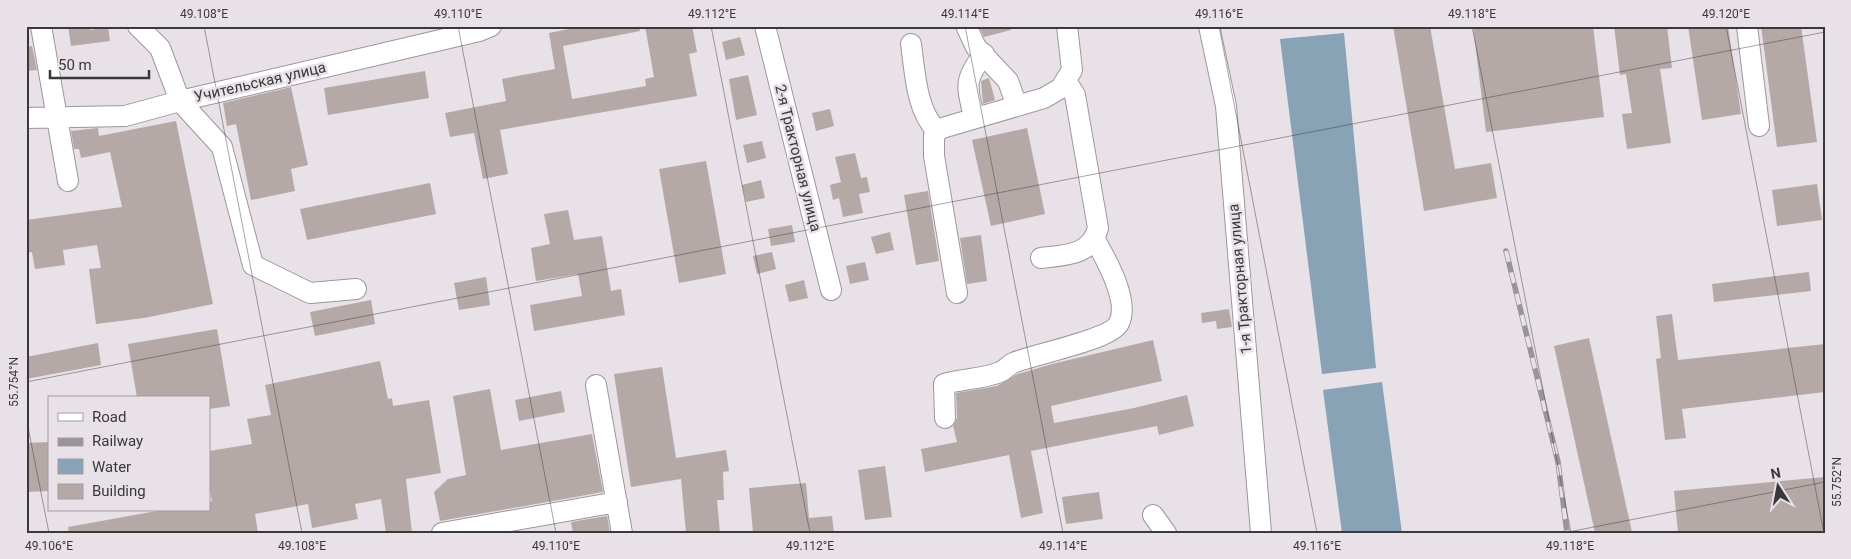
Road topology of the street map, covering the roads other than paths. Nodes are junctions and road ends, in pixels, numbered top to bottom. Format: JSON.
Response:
{"nodes":[{"id":1,"x":41,"y":26,"type":"edge"},
{"id":2,"x":138,"y":26,"type":"edge"},
{"id":3,"x":490,"y":26,"type":"edge"},
{"id":4,"x":765,"y":26,"type":"edge"},
{"id":5,"x":1067,"y":26,"type":"edge"},
{"id":6,"x":1209,"y":26,"type":"edge"},
{"id":7,"x":1747,"y":26,"type":"edge"},
{"id":8,"x":967,"y":28,"type":"dead end"},
{"id":9,"x":455,"y":31,"type":"edge"},
{"id":10,"x":911,"y":44,"type":"dead end"},
{"id":11,"x":984,"y":54,"type":"junction"},
{"id":12,"x":1066,"y":80,"type":"junction"},
{"id":13,"x":180,"y":101,"type":"junction"},
{"id":14,"x":1017,"y":106,"type":"junction"},
{"id":15,"x":56,"y":117,"type":"junction"},
{"id":16,"x":26,"y":118,"type":"edge"},
{"id":17,"x":974,"y":118,"type":"junction"},
{"id":18,"x":1759,"y":126,"type":"dead end"},
{"id":19,"x":937,"y":131,"type":"junction"},
{"id":20,"x":68,"y":181,"type":"dead end"},
{"id":21,"x":1095,"y":240,"type":"junction"},
{"id":22,"x":1041,"y":258,"type":"dead end"},
{"id":23,"x":356,"y":289,"type":"dead end"},
{"id":24,"x":831,"y":290,"type":"dead end"},
{"id":25,"x":957,"y":293,"type":"dead end"},
{"id":26,"x":596,"y":385,"type":"dead end"},
{"id":27,"x":945,"y":418,"type":"dead end"},
{"id":28,"x":617,"y":502,"type":"junction"},
{"id":29,"x":1153,"y":516,"type":"dead end"},
{"id":30,"x":442,"y":533,"type":"edge"},
{"id":31,"x":622,"y":533,"type":"edge"},
{"id":32,"x":1166,"y":533,"type":"edge"},
{"id":33,"x":1261,"y":533,"type":"edge"}],
"edges":[{"from":1,"to":15,"type":"street"},
{"from":2,"to":13,"type":"street"},
{"from":3,"to":9,"type":"street","name":"Учительская улица"},
{"from":4,"to":24,"type":"street","name":"2-я Тракторная улица"},
{"from":5,"to":12,"type":"street"},
{"from":6,"to":33,"type":"street","name":"1-я Тракторная улица"},
{"from":7,"to":18,"type":"street"},
{"from":8,"to":11,"type":"street"},
{"from":9,"to":13,"type":"street","name":"Учительская улица"},
{"from":10,"to":19,"type":"street"},
{"from":11,"to":14,"type":"street"},
{"from":11,"to":17,"type":"street"},
{"from":12,"to":14,"type":"street"},
{"from":12,"to":21,"type":"street"},
{"from":13,"to":15,"type":"street","name":"Учительская улица"},
{"from":13,"to":23,"type":"street"},
{"from":14,"to":17,"type":"street"},
{"from":15,"to":16,"type":"street","name":"Учительская улица"},
{"from":15,"to":20,"type":"street"},
{"from":17,"to":19,"type":"street"},
{"from":19,"to":25,"type":"street"},
{"from":21,"to":22,"type":"street"},
{"from":21,"to":27,"type":"street"},
{"from":26,"to":28,"type":"street"},
{"from":28,"to":30,"type":"street"},
{"from":28,"to":31,"type":"street"},
{"from":29,"to":32,"type":"street"}]}
